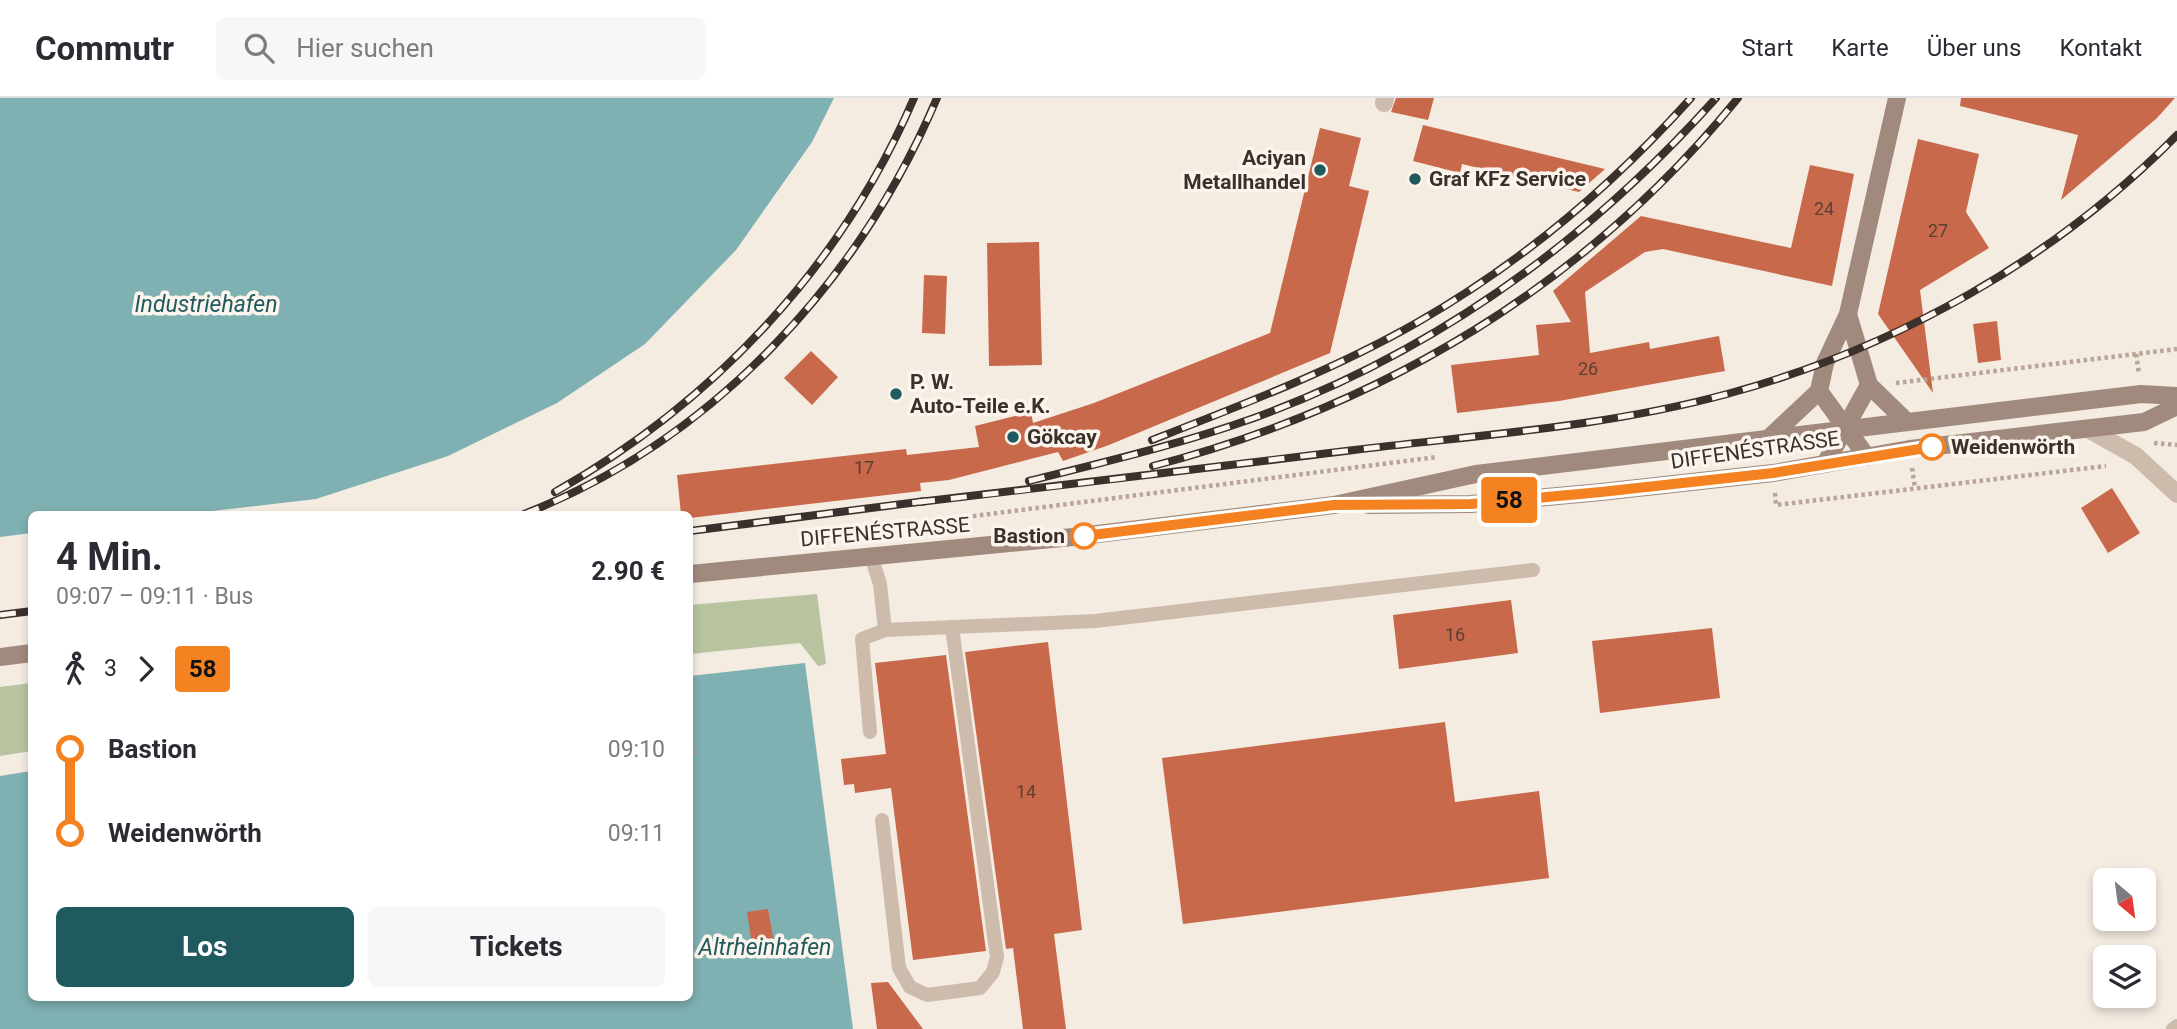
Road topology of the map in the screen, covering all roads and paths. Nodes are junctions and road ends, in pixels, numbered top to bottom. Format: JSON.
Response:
{"nodes":[{"id":1,"x":1898,"y":98,"type":"edge"},
{"id":2,"x":1848,"y":314,"type":"junction"},
{"id":3,"x":2177,"y":349,"type":"edge"},
{"id":4,"x":1869,"y":385,"type":"junction"},
{"id":5,"x":1819,"y":391,"type":"junction"},
{"id":6,"x":2177,"y":396,"type":"edge"},
{"id":7,"x":2177,"y":406,"type":"edge"},
{"id":8,"x":1907,"y":422,"type":"junction"},
{"id":9,"x":2088,"y":429,"type":"junction"},
{"id":10,"x":1845,"y":430,"type":"junction"},
{"id":11,"x":1768,"y":439,"type":"junction"},
{"id":12,"x":2143,"y":442,"type":"dead end"},
{"id":13,"x":2177,"y":445,"type":"edge"},
{"id":14,"x":1449,"y":456,"type":"dead end"},
{"id":15,"x":1867,"y":457,"type":"junction"},
{"id":16,"x":1825,"y":464,"type":"junction"},
{"id":17,"x":2116,"y":468,"type":"dead end"},
{"id":18,"x":2177,"y":494,"type":"edge"},
{"id":19,"x":1334,"y":505,"type":"junction"},
{"id":20,"x":1776,"y":505,"type":"dead end"},
{"id":21,"x":967,"y":517,"type":"dead end"},
{"id":22,"x":871,"y":556,"type":"junction"},
{"id":23,"x":1533,"y":570,"type":"dead end"},
{"id":24,"x":693,"y":574,"type":"edge"},
{"id":25,"x":951,"y":627,"type":"junction"},
{"id":26,"x":885,"y":630,"type":"junction"},
{"id":27,"x":28,"y":654,"type":"edge"},
{"id":28,"x":0,"y":657,"type":"edge"},
{"id":29,"x":870,"y":732,"type":"dead end"},
{"id":30,"x":882,"y":820,"type":"dead end"}],
"edges":[{"from":1,"to":2,"type":"main road"},
{"from":2,"to":4,"type":"main road"},
{"from":2,"to":5,"type":"main road"},
{"from":3,"to":4,"type":"path"},
{"from":4,"to":8,"type":"main road"},
{"from":4,"to":10,"type":"main road"},
{"from":5,"to":10,"type":"main road"},
{"from":5,"to":11,"type":"main road"},
{"from":6,"to":8,"type":"main road","name":"DIFFENÉSTRASSE"},
{"from":7,"to":9,"type":"main road","name":"DIFFENÉSTRASSE"},
{"from":8,"to":10,"type":"main road","name":"DIFFENÉSTRASSE"},
{"from":9,"to":15,"type":"main road","name":"DIFFENÉSTRASSE"},
{"from":9,"to":18,"type":"street"},
{"from":10,"to":11,"type":"main road","name":"DIFFENÉSTRASSE"},
{"from":10,"to":15,"type":"main road"},
{"from":10,"to":16,"type":"main road"},
{"from":11,"to":19,"type":"main road","name":"DIFFENÉSTRASSE"},
{"from":12,"to":13,"type":"path"},
{"from":14,"to":21,"type":"path"},
{"from":15,"to":16,"type":"main road","name":"DIFFENÉSTRASSE"},
{"from":16,"to":19,"type":"main road","name":"DIFFENÉSTRASSE"},
{"from":17,"to":20,"type":"path"},
{"from":19,"to":22,"type":"main road","name":"DIFFENÉSTRASSE"},
{"from":22,"to":24,"type":"main road","name":"DIFFENÉSTRASSE"},
{"from":22,"to":26,"type":"lane"},
{"from":23,"to":25,"type":"lane"},
{"from":25,"to":26,"type":"lane"},
{"from":25,"to":30,"type":"lane"},
{"from":26,"to":29,"type":"lane"},
{"from":27,"to":28,"type":"main road"}]}
